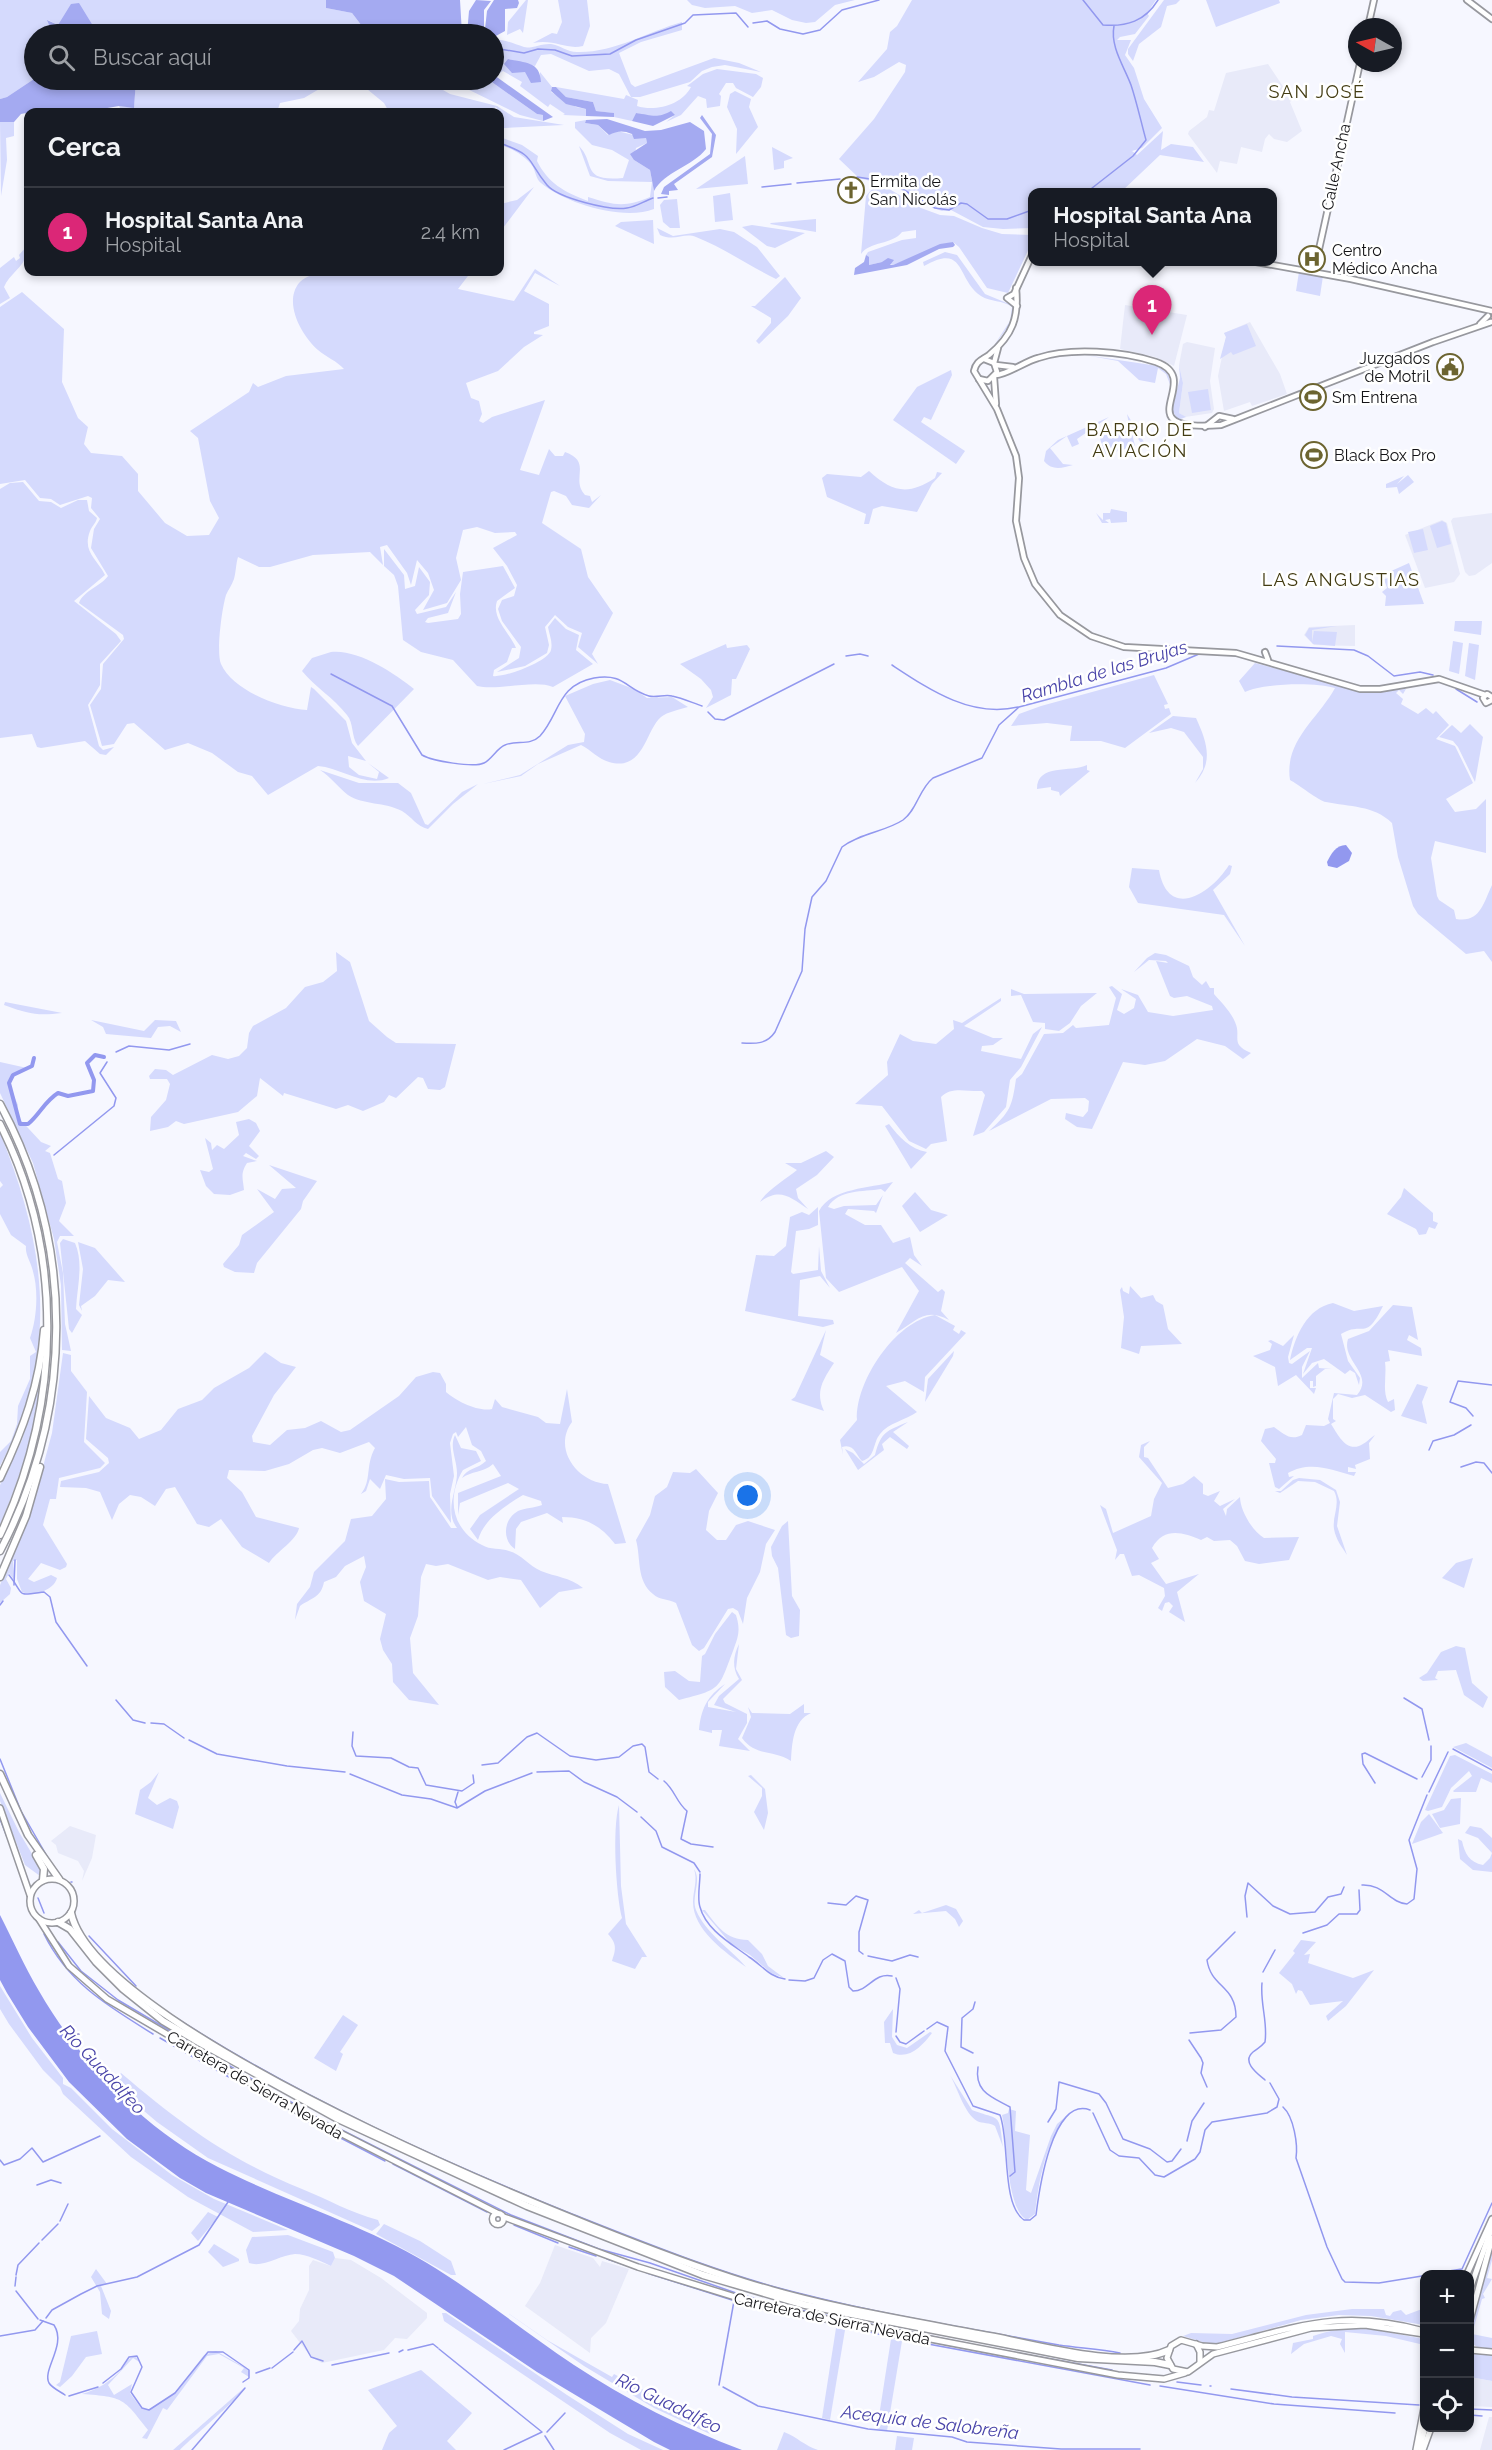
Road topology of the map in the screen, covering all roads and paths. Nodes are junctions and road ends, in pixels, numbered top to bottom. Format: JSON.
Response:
{"nodes":[{"id":1,"x":1374,"y":0,"type":"edge"},
{"id":2,"x":1467,"y":0,"type":"edge"},
{"id":3,"x":1370,"y":18,"type":"edge"},
{"id":4,"x":1492,"y":19,"type":"edge"},
{"id":5,"x":1358,"y":72,"type":"edge"},
{"id":6,"x":1028,"y":263,"type":"edge"},
{"id":7,"x":1277,"y":265,"type":"edge"},
{"id":8,"x":1314,"y":272,"type":"junction"},
{"id":9,"x":1015,"y":290,"type":"junction"},
{"id":10,"x":1016,"y":304,"type":"junction"},
{"id":11,"x":1490,"y":313,"type":"edge"},
{"id":12,"x":1492,"y":322,"type":"edge"},
{"id":13,"x":1478,"y":325,"type":"junction"},
{"id":14,"x":1001,"y":342,"type":"junction"},
{"id":15,"x":984,"y":359,"type":"junction"},
{"id":16,"x":996,"y":363,"type":"junction"},
{"id":17,"x":1013,"y":368,"type":"junction"},
{"id":18,"x":996,"y":377,"type":"junction"},
{"id":19,"x":979,"y":379,"type":"junction"},
{"id":20,"x":998,"y":410,"type":"junction"},
{"id":21,"x":1214,"y":420,"type":"junction"},
{"id":22,"x":1221,"y":422,"type":"junction"},
{"id":23,"x":1204,"y":427,"type":"junction"},
{"id":24,"x":1265,"y":652,"type":"dead end"},
{"id":25,"x":1268,"y":660,"type":"junction"},
{"id":26,"x":1492,"y":700,"type":"edge"},
{"id":27,"x":0,"y":1104,"type":"edge"},
{"id":28,"x":0,"y":1124,"type":"edge"},
{"id":29,"x":47,"y":1291,"type":"junction"},
{"id":30,"x":47,"y":1428,"type":"junction"},
{"id":31,"x":0,"y":1478,"type":"edge"},
{"id":32,"x":0,"y":1535,"type":"edge"},
{"id":33,"x":0,"y":1551,"type":"edge"},
{"id":34,"x":0,"y":1577,"type":"edge"},
{"id":35,"x":0,"y":1774,"type":"edge"},
{"id":36,"x":0,"y":1785,"type":"edge"},
{"id":37,"x":0,"y":1808,"type":"edge"},
{"id":38,"x":21,"y":1865,"type":"junction"},
{"id":39,"x":59,"y":1879,"type":"junction"},
{"id":40,"x":40,"y":1881,"type":"junction"},
{"id":41,"x":30,"y":1895,"type":"junction"},
{"id":42,"x":71,"y":1913,"type":"junction"},
{"id":43,"x":39,"y":1919,"type":"junction"},
{"id":44,"x":55,"y":1923,"type":"junction"},
{"id":45,"x":50,"y":1936,"type":"junction"},
{"id":46,"x":495,"y":2215,"type":"junction"},
{"id":47,"x":1492,"y":2218,"type":"edge"},
{"id":48,"x":503,"y":2220,"type":"junction"},
{"id":49,"x":1492,"y":2227,"type":"edge"},
{"id":50,"x":1492,"y":2238,"type":"edge"},
{"id":51,"x":1469,"y":2270,"type":"edge"},
{"id":52,"x":1474,"y":2278,"type":"edge"},
{"id":53,"x":1474,"y":2305,"type":"edge"},
{"id":54,"x":1416,"y":2331,"type":"junction"},
{"id":55,"x":1420,"y":2332,"type":"edge"},
{"id":56,"x":1196,"y":2344,"type":"junction"},
{"id":57,"x":1474,"y":2347,"type":"edge"},
{"id":58,"x":1169,"y":2350,"type":"junction"},
{"id":59,"x":1474,"y":2350,"type":"edge"},
{"id":60,"x":1478,"y":2350,"type":"junction"},
{"id":61,"x":1492,"y":2352,"type":"edge"},
{"id":62,"x":1200,"y":2362,"type":"junction"},
{"id":63,"x":1172,"y":2367,"type":"junction"},
{"id":64,"x":1185,"y":2373,"type":"junction"},
{"id":65,"x":1155,"y":2378,"type":"junction"},
{"id":66,"x":1422,"y":2432,"type":"edge"},
{"id":67,"x":1424,"y":2432,"type":"edge"},
{"id":68,"x":1429,"y":2432,"type":"edge"},
{"id":69,"x":1420,"y":2450,"type":"edge"}],
"edges":[{"from":1,"to":3,"type":"main road"},
{"from":2,"to":4,"type":"main road"},
{"from":5,"to":8,"type":"main road","name":"Calle Ancha"},
{"from":6,"to":9,"type":"main road"},
{"from":7,"to":8,"type":"main road"},
{"from":8,"to":11,"type":"main road"},
{"from":9,"to":10,"type":"main road"},
{"from":9,"to":10,"type":"main road"},
{"from":10,"to":14,"type":"main road"},
{"from":11,"to":12,"type":"main road"},
{"from":11,"to":13,"type":"main road"},
{"from":12,"to":13,"type":"main road"},
{"from":13,"to":22,"type":"main road"},
{"from":14,"to":15,"type":"main road"},
{"from":14,"to":16,"type":"main road"},
{"from":15,"to":16,"type":"main road"},
{"from":15,"to":19,"type":"main road"},
{"from":16,"to":17,"type":"main road"},
{"from":16,"to":18,"type":"main road"},
{"from":17,"to":18,"type":"main road"},
{"from":17,"to":23,"type":"main road"},
{"from":18,"to":19,"type":"main road"},
{"from":18,"to":20,"type":"main road"},
{"from":19,"to":20,"type":"main road"},
{"from":20,"to":25,"type":"main road"},
{"from":21,"to":22,"type":"main road"},
{"from":21,"to":22,"type":"main road"},
{"from":21,"to":23,"type":"main road"},
{"from":22,"to":23,"type":"main road"},
{"from":24,"to":25,"type":"main road"},
{"from":25,"to":26,"type":"main road"},
{"from":27,"to":30,"type":"highway"},
{"from":28,"to":29,"type":"highway"},
{"from":29,"to":31,"type":"highway"},
{"from":29,"to":32,"type":"highway"},
{"from":30,"to":33,"type":"highway"},
{"from":30,"to":34,"type":"highway"},
{"from":35,"to":39,"type":"highway"},
{"from":36,"to":40,"type":"highway"},
{"from":37,"to":38,"type":"highway"},
{"from":38,"to":40,"type":"highway"},
{"from":38,"to":41,"type":"highway"},
{"from":39,"to":40,"type":"highway"},
{"from":39,"to":42,"type":"highway"},
{"from":40,"to":41,"type":"highway"},
{"from":41,"to":43,"type":"highway"},
{"from":42,"to":44,"type":"highway"},
{"from":42,"to":58,"type":"highway"},
{"from":43,"to":44,"type":"highway"},
{"from":43,"to":45,"type":"highway","name":"Carretera de Sierra Nevada"},
{"from":44,"to":45,"type":"highway"},
{"from":44,"to":63,"type":"highway"},
{"from":45,"to":46,"type":"highway","name":"Carretera de Sierra Nevada"},
{"from":46,"to":48,"type":"highway"},
{"from":46,"to":48,"type":"highway"},
{"from":47,"to":51,"type":"highway"},
{"from":48,"to":65,"type":"highway","name":"Carretera de Sierra Nevada"},
{"from":49,"to":52,"type":"highway"},
{"from":50,"to":53,"type":"highway"},
{"from":54,"to":55,"type":"highway"},
{"from":54,"to":56,"type":"highway"},
{"from":54,"to":62,"type":"highway"},
{"from":56,"to":58,"type":"highway"},
{"from":56,"to":62,"type":"highway"},
{"from":57,"to":60,"type":"highway"},
{"from":58,"to":63,"type":"highway"},
{"from":59,"to":60,"type":"highway"},
{"from":60,"to":61,"type":"highway"},
{"from":62,"to":64,"type":"highway"},
{"from":63,"to":64,"type":"highway"},
{"from":63,"to":65,"type":"highway"},
{"from":64,"to":65,"type":"highway","name":"Carretera de Sierra Nevada"},
{"from":66,"to":69,"type":"highway"},
{"from":67,"to":69,"type":"highway"},
{"from":68,"to":69,"type":"highway"}]}
